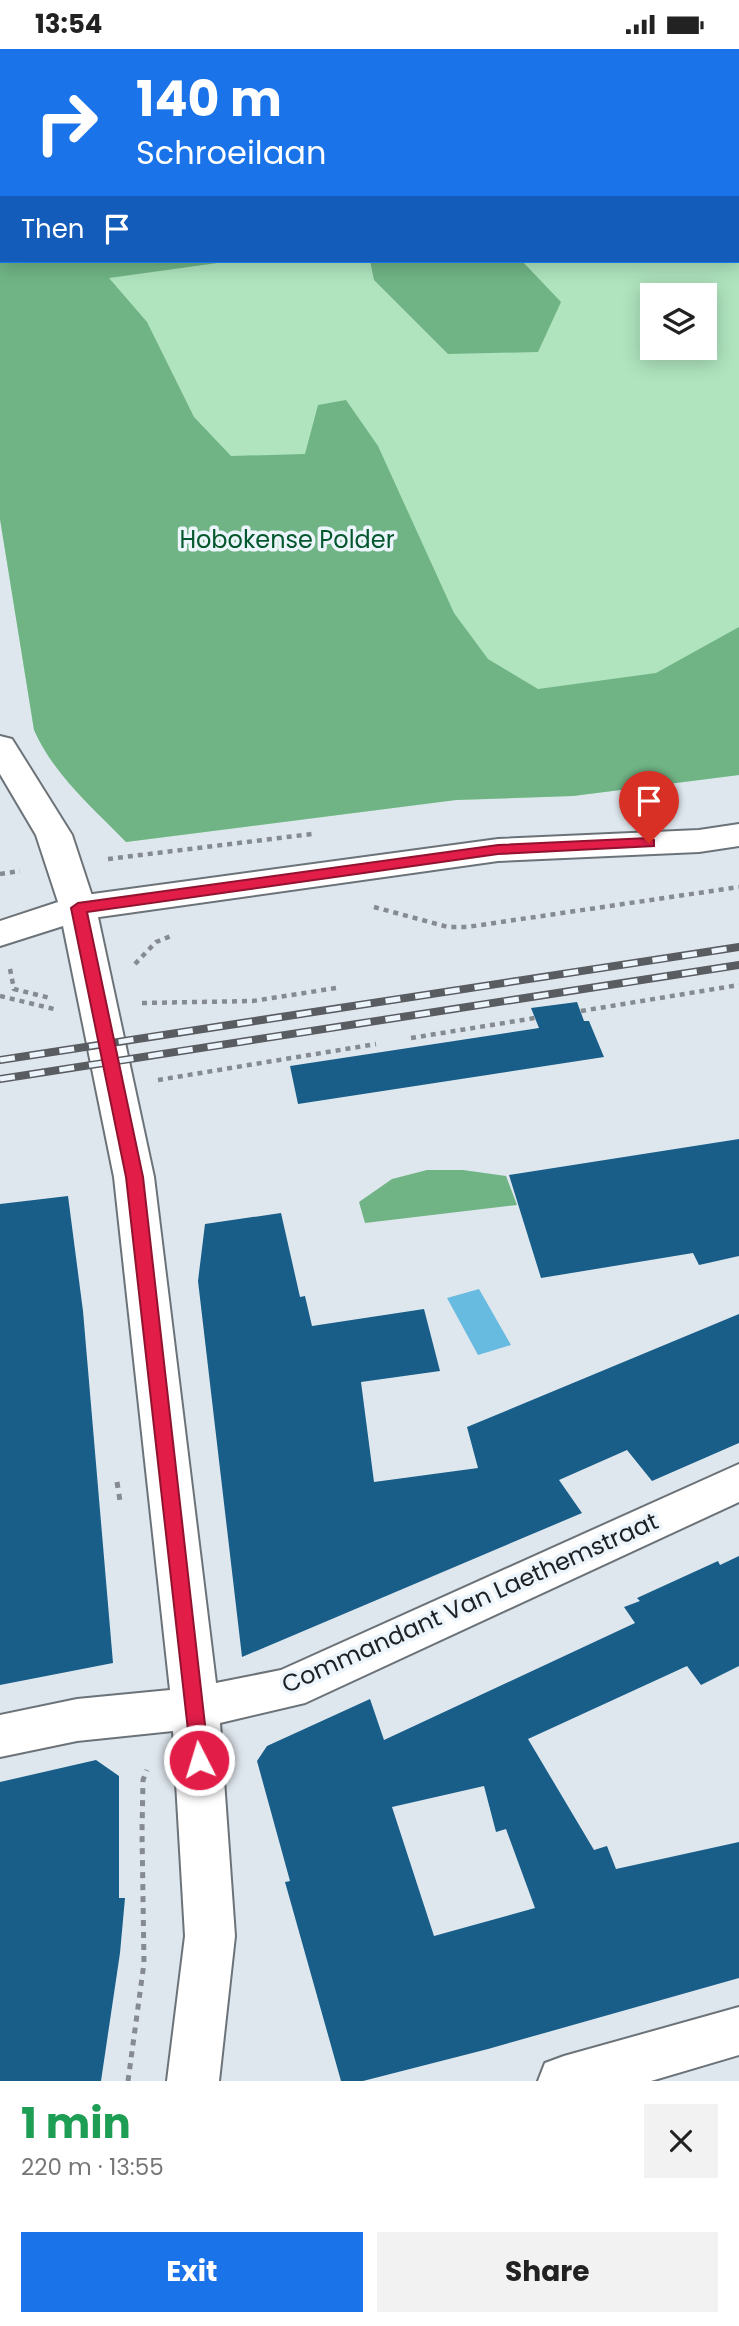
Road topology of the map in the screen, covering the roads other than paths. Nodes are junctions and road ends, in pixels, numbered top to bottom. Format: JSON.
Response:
{"nodes":[{"id":1,"x":0,"y":746,"type":"edge"},
{"id":2,"x":739,"y":835,"type":"edge"},
{"id":3,"x":78,"y":908,"type":"junction"},
{"id":4,"x":0,"y":934,"type":"edge"},
{"id":5,"x":739,"y":1482,"type":"edge"},
{"id":6,"x":175,"y":1709,"type":"junction"},
{"id":7,"x":0,"y":1736,"type":"edge"},
{"id":8,"x":739,"y":2031,"type":"edge"},
{"id":9,"x":192,"y":2081,"type":"edge"},
{"id":10,"x":564,"y":2081,"type":"edge"}],
"edges":[{"from":1,"to":3,"type":"street"},
{"from":2,"to":3,"type":"street"},
{"from":3,"to":4,"type":"street"},
{"from":3,"to":6,"type":"street"},
{"from":5,"to":6,"type":"street","name":"Commandant Van Laethemstraat"},
{"from":6,"to":7,"type":"street","name":"Commandant Van Laethemstraat"},
{"from":6,"to":9,"type":"street"},
{"from":8,"to":10,"type":"street"}]}
